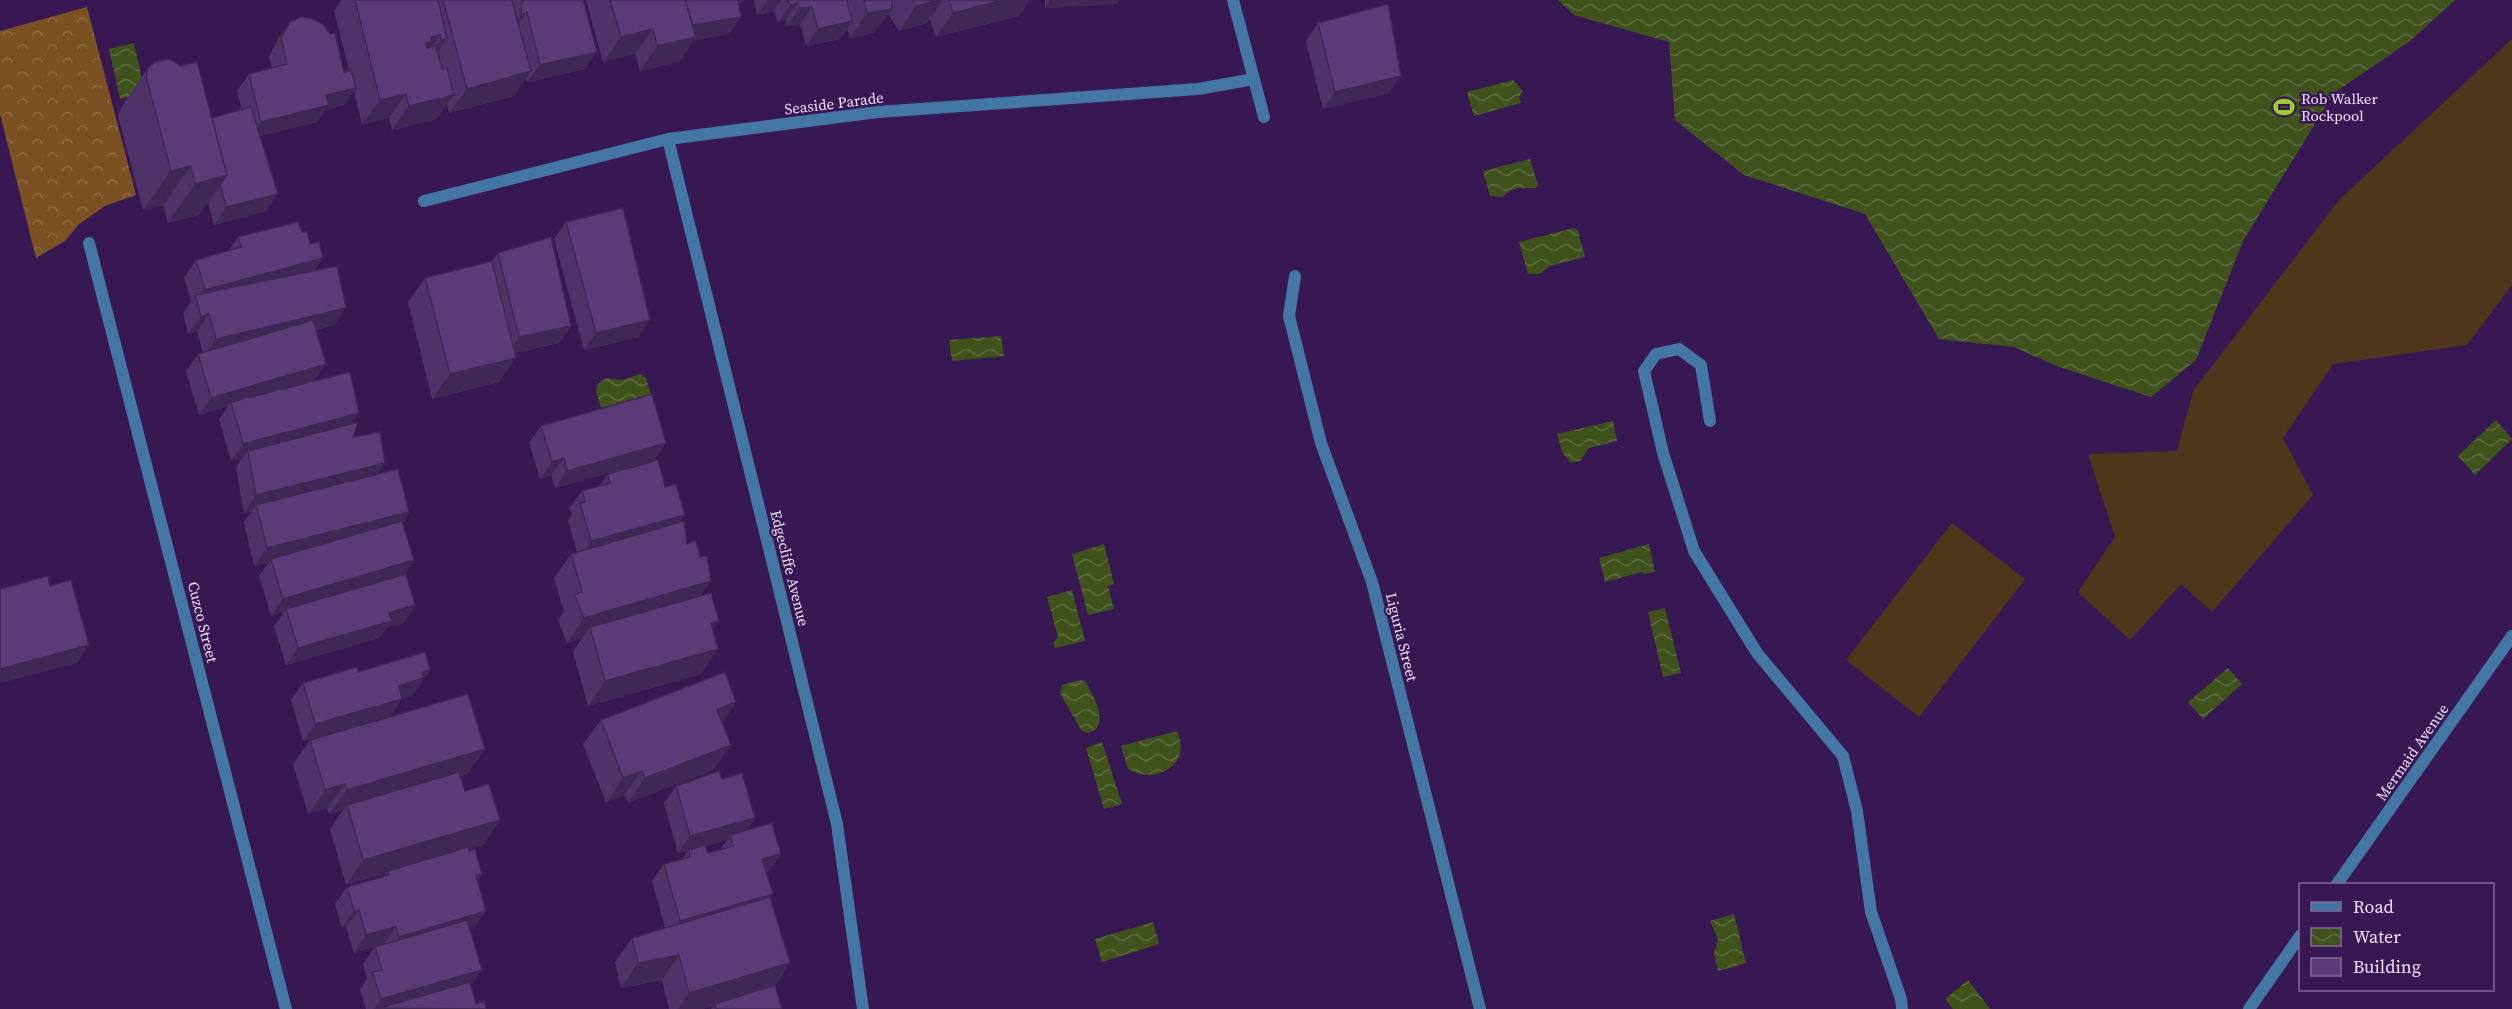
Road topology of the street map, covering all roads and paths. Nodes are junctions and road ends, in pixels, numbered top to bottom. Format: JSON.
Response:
{"nodes":[{"id":1,"x":1233,"y":0,"type":"edge"},
{"id":2,"x":1254,"y":79,"type":"junction"},
{"id":3,"x":1264,"y":117,"type":"dead end"},
{"id":4,"x":668,"y":139,"type":"junction"},
{"id":5,"x":424,"y":201,"type":"dead end"},
{"id":6,"x":89,"y":243,"type":"dead end"},
{"id":7,"x":1295,"y":276,"type":"dead end"},
{"id":8,"x":1710,"y":421,"type":"dead end"},
{"id":9,"x":2512,"y":636,"type":"edge"},
{"id":10,"x":2338,"y":883,"type":"edge"},
{"id":11,"x":2299,"y":939,"type":"edge"},
{"id":12,"x":286,"y":1009,"type":"edge"},
{"id":13,"x":863,"y":1009,"type":"edge"},
{"id":14,"x":1480,"y":1009,"type":"edge"},
{"id":15,"x":1902,"y":1009,"type":"edge"},
{"id":16,"x":2248,"y":1009,"type":"edge"}],
"edges":[{"from":1,"to":2,"type":"street"},
{"from":2,"to":3,"type":"street"},
{"from":2,"to":4,"type":"street","name":"Seaside Parade"},
{"from":4,"to":5,"type":"street","name":"Seaside Parade"},
{"from":4,"to":13,"type":"street","name":"Edgecliffe Avenue"},
{"from":6,"to":12,"type":"street","name":"Cuzco Street"},
{"from":7,"to":14,"type":"street","name":"Liguria Street"},
{"from":8,"to":15,"type":"street"},
{"from":9,"to":10,"type":"street","name":"Mermaid Avenue"},
{"from":11,"to":16,"type":"street"}]}
